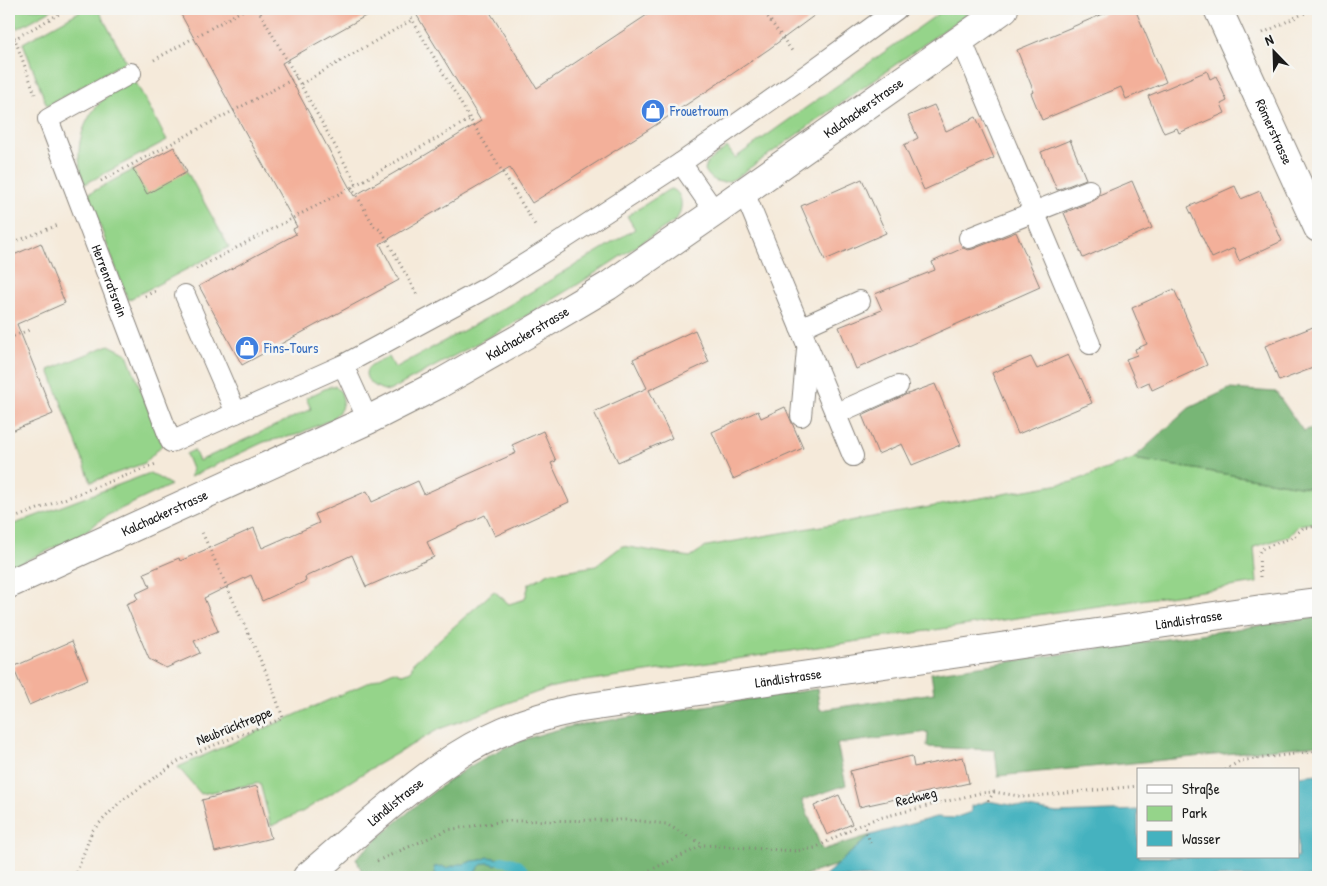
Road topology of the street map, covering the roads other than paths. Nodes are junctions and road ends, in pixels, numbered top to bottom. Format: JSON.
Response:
{"nodes":[{"id":1,"x":897,"y":9,"type":"edge"},
{"id":2,"x":1004,"y":9,"type":"edge"},
{"id":3,"x":1218,"y":9,"type":"edge"},
{"id":4,"x":961,"y":39,"type":"junction"},
{"id":5,"x":131,"y":73,"type":"road end"},
{"id":6,"x":681,"y":163,"type":"junction"},
{"id":7,"x":1089,"y":190,"type":"dead end"},
{"id":8,"x":744,"y":192,"type":"junction"},
{"id":9,"x":715,"y":212,"type":"junction"},
{"id":10,"x":1034,"y":212,"type":"junction"},
{"id":11,"x":1318,"y":228,"type":"edge"},
{"id":12,"x":969,"y":238,"type":"dead end"},
{"id":13,"x":185,"y":295,"type":"dead end"},
{"id":14,"x":860,"y":301,"type":"dead end"},
{"id":15,"x":804,"y":337,"type":"junction"},
{"id":16,"x":1090,"y":344,"type":"dead end"},
{"id":17,"x":342,"y":365,"type":"junction"},
{"id":18,"x":898,"y":386,"type":"dead end"},
{"id":19,"x":236,"y":413,"type":"junction"},
{"id":20,"x":835,"y":414,"type":"junction"},
{"id":21,"x":801,"y":416,"type":"dead end"},
{"id":22,"x":368,"y":420,"type":"junction"},
{"id":23,"x":853,"y":456,"type":"dead end"},
{"id":24,"x":9,"y":584,"type":"edge"},
{"id":25,"x":1318,"y":602,"type":"edge"},
{"id":26,"x":307,"y":877,"type":"edge"}],
"edges":[{"from":1,"to":6,"type":"lane"},
{"from":2,"to":4,"type":"street","name":"Kalchackerstrasse"},
{"from":3,"to":11,"type":"street","name":"Römerstrasse"},
{"from":4,"to":8,"type":"street","name":"Kalchackerstrasse"},
{"from":4,"to":10,"type":"lane"},
{"from":5,"to":19,"type":"lane","name":"Herrenratsrain"},
{"from":6,"to":9,"type":"lane"},
{"from":6,"to":17,"type":"lane"},
{"from":7,"to":10,"type":"lane"},
{"from":8,"to":9,"type":"street","name":"Kalchackerstrasse"},
{"from":8,"to":15,"type":"lane"},
{"from":9,"to":22,"type":"street","name":"Kalchackerstrasse"},
{"from":10,"to":12,"type":"lane"},
{"from":10,"to":16,"type":"lane"},
{"from":13,"to":19,"type":"lane"},
{"from":14,"to":15,"type":"lane"},
{"from":15,"to":20,"type":"lane"},
{"from":15,"to":21,"type":"lane"},
{"from":17,"to":19,"type":"lane"},
{"from":17,"to":22,"type":"lane"},
{"from":18,"to":20,"type":"lane"},
{"from":20,"to":23,"type":"lane"},
{"from":22,"to":24,"type":"street","name":"Kalchackerstrasse"},
{"from":25,"to":26,"type":"street","name":"Ländlistrasse"}]}
